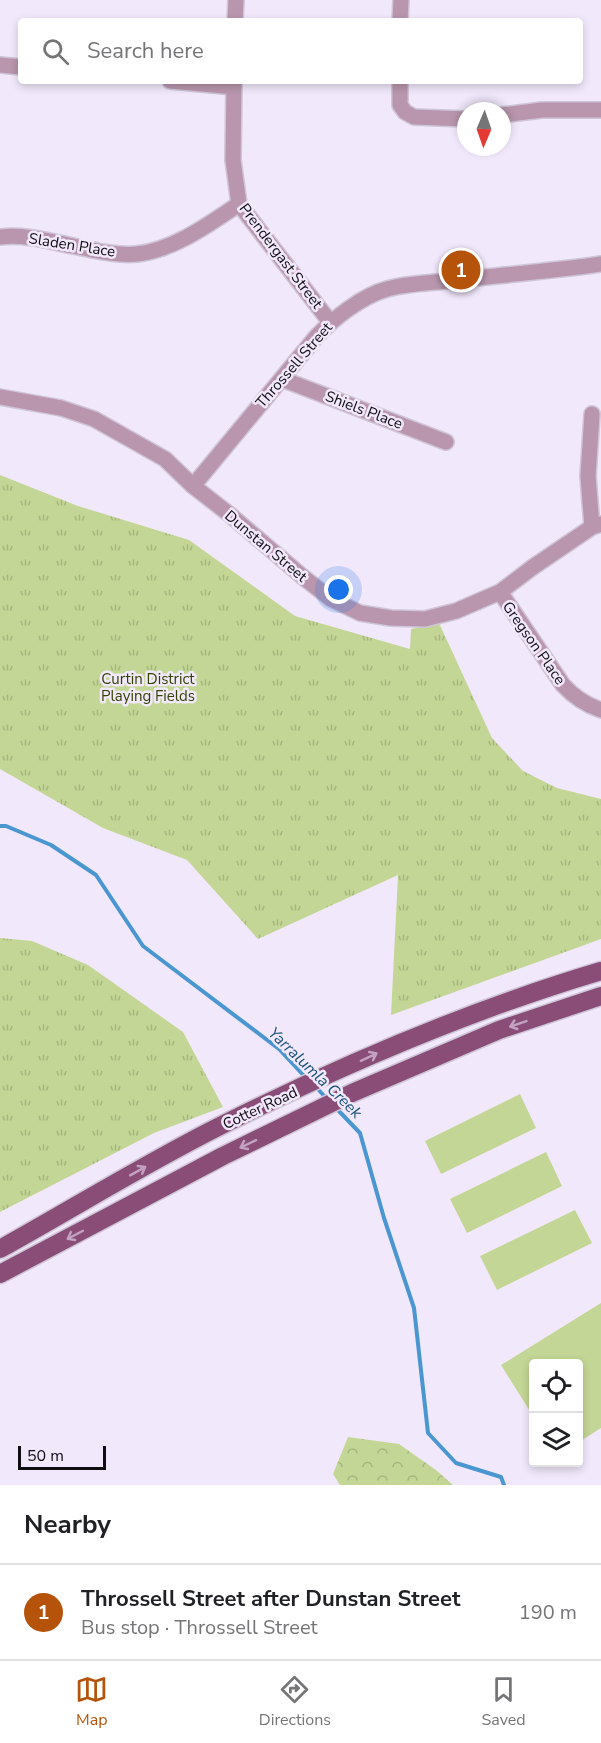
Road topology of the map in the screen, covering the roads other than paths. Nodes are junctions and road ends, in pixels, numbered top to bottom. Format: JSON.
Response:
{"nodes":[{"id":1,"x":236,"y":0,"type":"edge"},
{"id":2,"x":401,"y":0,"type":"edge"},
{"id":3,"x":235,"y":18,"type":"edge"},
{"id":4,"x":400,"y":18,"type":"edge"},
{"id":5,"x":0,"y":65,"type":"edge"},
{"id":6,"x":18,"y":67,"type":"edge"},
{"id":7,"x":234,"y":84,"type":"edge"},
{"id":8,"x":400,"y":84,"type":"edge"},
{"id":9,"x":601,"y":110,"type":"edge"},
{"id":10,"x":511,"y":114,"type":"edge"},
{"id":11,"x":457,"y":119,"type":"edge"},
{"id":12,"x":239,"y":204,"type":"junction"},
{"id":13,"x":0,"y":237,"type":"edge"},
{"id":14,"x":601,"y":264,"type":"edge"},
{"id":15,"x":330,"y":322,"type":"junction"},
{"id":16,"x":282,"y":379,"type":"junction"},
{"id":17,"x":0,"y":397,"type":"edge"},
{"id":18,"x":592,"y":414,"type":"dead end"},
{"id":19,"x":446,"y":442,"type":"dead end"},
{"id":20,"x":193,"y":486,"type":"junction"},
{"id":21,"x":597,"y":525,"type":"edge"},
{"id":22,"x":500,"y":592,"type":"junction"},
{"id":23,"x":601,"y":710,"type":"edge"},
{"id":24,"x":601,"y":971,"type":"edge"},
{"id":25,"x":601,"y":996,"type":"edge"},
{"id":26,"x":0,"y":1249,"type":"edge"},
{"id":27,"x":0,"y":1274,"type":"edge"}],
"edges":[{"from":1,"to":3,"type":"street"},
{"from":2,"to":4,"type":"street"},
{"from":5,"to":6,"type":"street"},
{"from":7,"to":12,"type":"street","name":"Prendergast Street"},
{"from":8,"to":11,"type":"street"},
{"from":9,"to":10,"type":"street"},
{"from":12,"to":13,"type":"street","name":"Sladen Place"},
{"from":12,"to":15,"type":"street","name":"Prendergast Street"},
{"from":14,"to":15,"type":"street","name":"Throssell Street"},
{"from":15,"to":16,"type":"street","name":"Throssell Street"},
{"from":16,"to":19,"type":"street","name":"Shiels Place"},
{"from":16,"to":20,"type":"street","name":"Throssell Street"},
{"from":17,"to":20,"type":"street","name":"Dunstan Street"},
{"from":18,"to":21,"type":"street"},
{"from":20,"to":22,"type":"street","name":"Dunstan Street"},
{"from":21,"to":22,"type":"street","name":"Dunstan Street"},
{"from":22,"to":23,"type":"street","name":"Gregson Place"},
{"from":26,"to":24,"type":"main road","name":"Cotter Road","one_way":true},
{"from":25,"to":27,"type":"main road","name":"Cotter Road","one_way":true}]}
